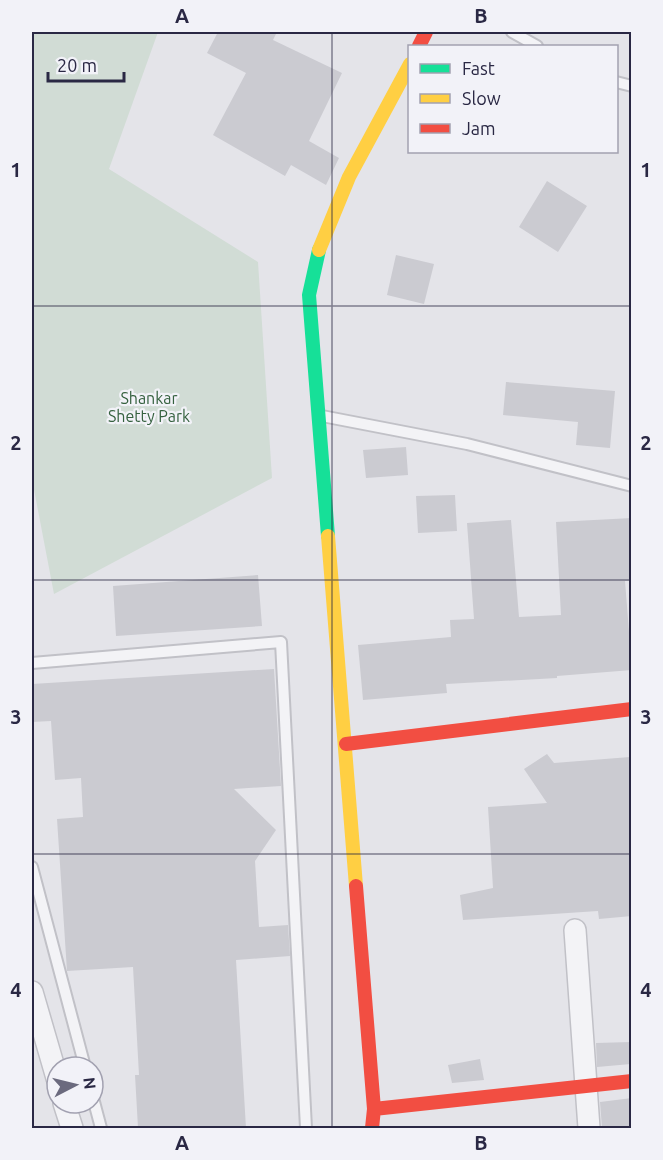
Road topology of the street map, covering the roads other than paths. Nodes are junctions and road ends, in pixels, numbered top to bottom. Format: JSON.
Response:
{"nodes":[{"id":1,"x":512,"y":32,"type":"edge"},
{"id":2,"x":535,"y":45,"type":"edge"},
{"id":3,"x":408,"y":68,"type":"edge"},
{"id":4,"x":319,"y":416,"type":"junction"},
{"id":5,"x":632,"y":486,"type":"edge"},
{"id":6,"x":32,"y":663,"type":"edge"},
{"id":7,"x":632,"y":709,"type":"edge"},
{"id":8,"x":346,"y":744,"type":"junction"},
{"id":9,"x":32,"y":867,"type":"edge"},
{"id":10,"x":575,"y":930,"type":"dead end"},
{"id":11,"x":32,"y":992,"type":"edge"},
{"id":12,"x":50,"y":1055,"type":"edge"},
{"id":13,"x":82,"y":1055,"type":"edge"},
{"id":14,"x":632,"y":1081,"type":"edge"},
{"id":15,"x":586,"y":1086,"type":"junction"},
{"id":16,"x":374,"y":1109,"type":"junction"},
{"id":17,"x":306,"y":1128,"type":"edge"},
{"id":18,"x":372,"y":1128,"type":"edge"},
{"id":19,"x":589,"y":1128,"type":"edge"}],
"edges":[{"from":1,"to":2,"type":"lane"},
{"from":3,"to":4,"type":"street"},
{"from":4,"to":5,"type":"lane"},
{"from":4,"to":8,"type":"street"},
{"from":6,"to":17,"type":"lane"},
{"from":7,"to":8,"type":"street"},
{"from":8,"to":16,"type":"street"},
{"from":9,"to":13,"type":"lane"},
{"from":10,"to":15,"type":"street"},
{"from":11,"to":12,"type":"street"},
{"from":14,"to":15,"type":"street"},
{"from":15,"to":16,"type":"street"},
{"from":15,"to":19,"type":"street"},
{"from":16,"to":18,"type":"street"}]}
